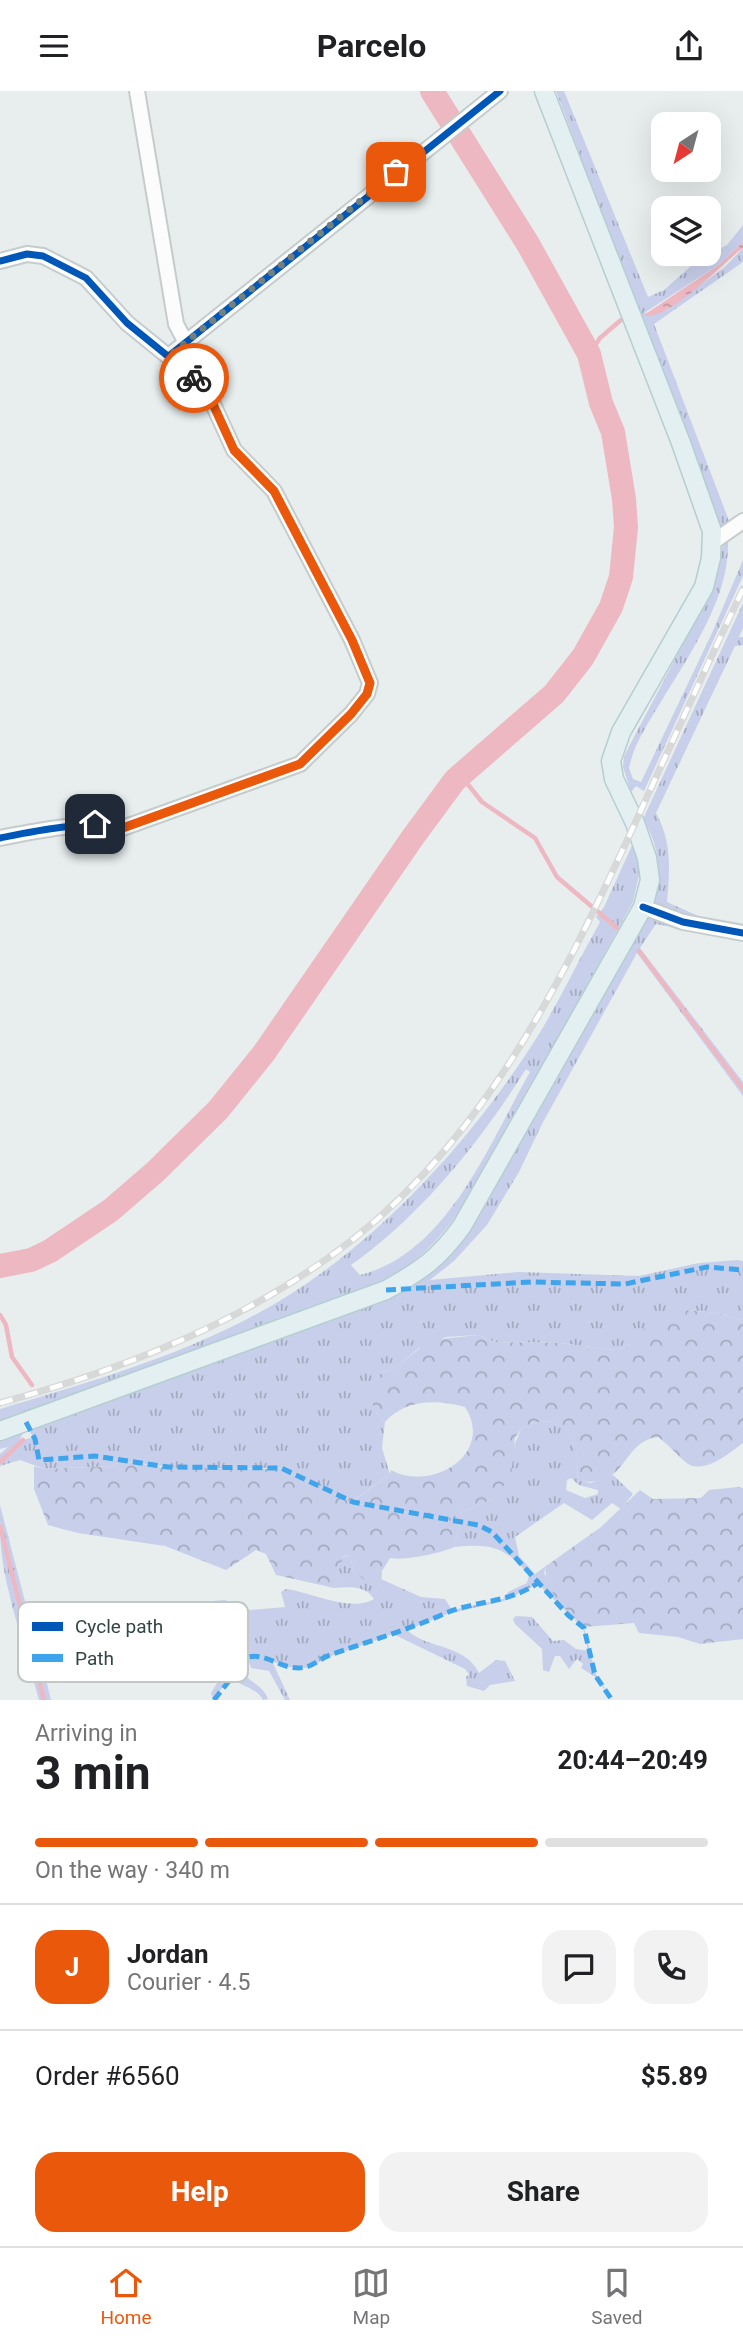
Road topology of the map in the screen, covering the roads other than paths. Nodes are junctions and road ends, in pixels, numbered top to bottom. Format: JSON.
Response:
{"nodes":[{"id":1,"x":137,"y":91,"type":"edge"},
{"id":2,"x":500,"y":91,"type":"edge"},
{"id":3,"x":544,"y":91,"type":"edge"},
{"id":4,"x":0,"y":261,"type":"edge"},
{"id":5,"x":185,"y":341,"type":"junction"},
{"id":6,"x":170,"y":355,"type":"junction"},
{"id":7,"x":743,"y":521,"type":"edge"},
{"id":8,"x":713,"y":542,"type":"junction"},
{"id":9,"x":0,"y":838,"type":"edge"},
{"id":10,"x":643,"y":907,"type":"junction"},
{"id":11,"x":743,"y":933,"type":"edge"},
{"id":12,"x":0,"y":1431,"type":"edge"}],
"edges":[{"from":1,"to":5,"type":"street"},
{"from":2,"to":5,"type":"street"},
{"from":3,"to":8,"type":"main road"},
{"from":4,"to":6,"type":"street"},
{"from":5,"to":6,"type":"street"},
{"from":6,"to":9,"type":"street"},
{"from":7,"to":8,"type":"street"},
{"from":8,"to":10,"type":"main road"},
{"from":10,"to":11,"type":"street"},
{"from":10,"to":12,"type":"main road"}]}
